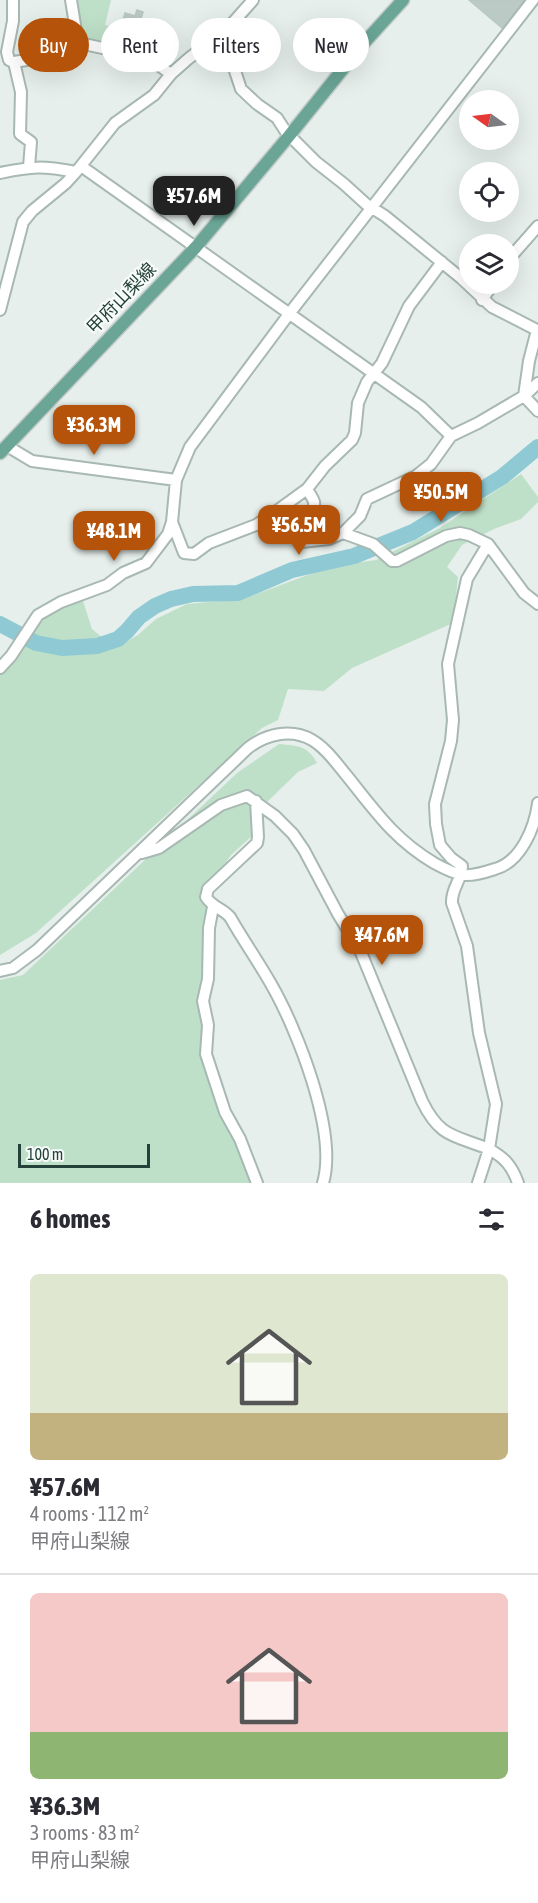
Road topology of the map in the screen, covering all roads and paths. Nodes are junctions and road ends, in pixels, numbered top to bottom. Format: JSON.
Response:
{"nodes":[{"id":1,"x":13,"y":0,"type":"edge"},
{"id":2,"x":71,"y":0,"type":"edge"},
{"id":3,"x":253,"y":0,"type":"edge"},
{"id":4,"x":404,"y":0,"type":"edge"},
{"id":5,"x":533,"y":0,"type":"edge"},
{"id":6,"x":74,"y":18,"type":"edge"},
{"id":7,"x":239,"y":18,"type":"edge"},
{"id":8,"x":89,"y":45,"type":"edge"},
{"id":9,"x":191,"y":58,"type":"edge"},
{"id":10,"x":18,"y":61,"type":"edge"},
{"id":11,"x":14,"y":62,"type":"junction"},
{"id":12,"x":235,"y":72,"type":"edge"},
{"id":13,"x":171,"y":74,"type":"junction"},
{"id":14,"x":290,"y":136,"type":"junction"},
{"id":15,"x":29,"y":167,"type":"junction"},
{"id":16,"x":79,"y":169,"type":"junction"},
{"id":17,"x":0,"y":173,"type":"edge"},
{"id":18,"x":372,"y":208,"type":"junction"},
{"id":19,"x":538,"y":226,"type":"edge"},
{"id":20,"x":196,"y":247,"type":"junction"},
{"id":21,"x":519,"y":248,"type":"edge"},
{"id":22,"x":442,"y":262,"type":"junction"},
{"id":23,"x":486,"y":294,"type":"edge"},
{"id":24,"x":482,"y":300,"type":"junction"},
{"id":25,"x":0,"y":310,"type":"edge"},
{"id":26,"x":289,"y":314,"type":"junction"},
{"id":27,"x":372,"y":374,"type":"junction"},
{"id":28,"x":538,"y":383,"type":"edge"},
{"id":29,"x":524,"y":396,"type":"junction"},
{"id":30,"x":538,"y":411,"type":"edge"},
{"id":31,"x":451,"y":436,"type":"junction"},
{"id":32,"x":3,"y":450,"type":"edge"},
{"id":33,"x":176,"y":480,"type":"junction"},
{"id":34,"x":307,"y":489,"type":"junction"},
{"id":35,"x":172,"y":522,"type":"junction"},
{"id":36,"x":343,"y":532,"type":"junction"},
{"id":37,"x":488,"y":544,"type":"junction"},
{"id":38,"x":538,"y":604,"type":"edge"},
{"id":39,"x":0,"y":668,"type":"edge"},
{"id":40,"x":256,"y":801,"type":"junction"},
{"id":41,"x":538,"y":803,"type":"edge"},
{"id":42,"x":138,"y":853,"type":"junction"},
{"id":43,"x":462,"y":875,"type":"junction"},
{"id":44,"x":213,"y":906,"type":"junction"},
{"id":45,"x":0,"y":971,"type":"edge"},
{"id":46,"x":489,"y":1149,"type":"junction"},
{"id":47,"x":257,"y":1183,"type":"edge"},
{"id":48,"x":323,"y":1183,"type":"edge"},
{"id":49,"x":478,"y":1183,"type":"edge"},
{"id":50,"x":518,"y":1183,"type":"edge"}],
"edges":[{"from":1,"to":11,"type":"street"},
{"from":2,"to":6,"type":"street"},
{"from":3,"to":7,"type":"street"},
{"from":4,"to":14,"type":"main road","name":"甲府山梨線"},
{"from":5,"to":18,"type":"street"},
{"from":8,"to":13,"type":"street"},
{"from":9,"to":13,"type":"street"},
{"from":10,"to":11,"type":"street"},
{"from":11,"to":15,"type":"street"},
{"from":12,"to":14,"type":"street"},
{"from":13,"to":16,"type":"street"},
{"from":14,"to":18,"type":"street"},
{"from":14,"to":20,"type":"main road","name":"甲府山梨線"},
{"from":15,"to":16,"type":"street"},
{"from":15,"to":17,"type":"street"},
{"from":16,"to":20,"type":"street"},
{"from":16,"to":25,"type":"street"},
{"from":18,"to":22,"type":"street"},
{"from":18,"to":26,"type":"street"},
{"from":19,"to":21,"type":"street"},
{"from":20,"to":26,"type":"street"},
{"from":20,"to":32,"type":"main road","name":"甲府山梨線"},
{"from":22,"to":24,"type":"street"},
{"from":22,"to":27,"type":"street"},
{"from":23,"to":24,"type":"street"},
{"from":24,"to":29,"type":"street"},
{"from":26,"to":27,"type":"street"},
{"from":26,"to":33,"type":"street"},
{"from":27,"to":31,"type":"street"},
{"from":27,"to":34,"type":"street"},
{"from":28,"to":29,"type":"street"},
{"from":29,"to":30,"type":"street"},
{"from":29,"to":31,"type":"street"},
{"from":31,"to":36,"type":"street"},
{"from":32,"to":33,"type":"street"},
{"from":33,"to":35,"type":"street"},
{"from":34,"to":35,"type":"street"},
{"from":34,"to":36,"type":"street"},
{"from":35,"to":39,"type":"street"},
{"from":36,"to":37,"type":"street"},
{"from":37,"to":38,"type":"street"},
{"from":37,"to":43,"type":"street"},
{"from":40,"to":42,"type":"street"},
{"from":40,"to":44,"type":"street"},
{"from":40,"to":46,"type":"street"},
{"from":41,"to":43,"type":"street"},
{"from":42,"to":43,"type":"street"},
{"from":42,"to":45,"type":"street"},
{"from":43,"to":46,"type":"street"},
{"from":44,"to":47,"type":"street"},
{"from":44,"to":48,"type":"street"},
{"from":46,"to":49,"type":"street"},
{"from":46,"to":50,"type":"street"}]}
